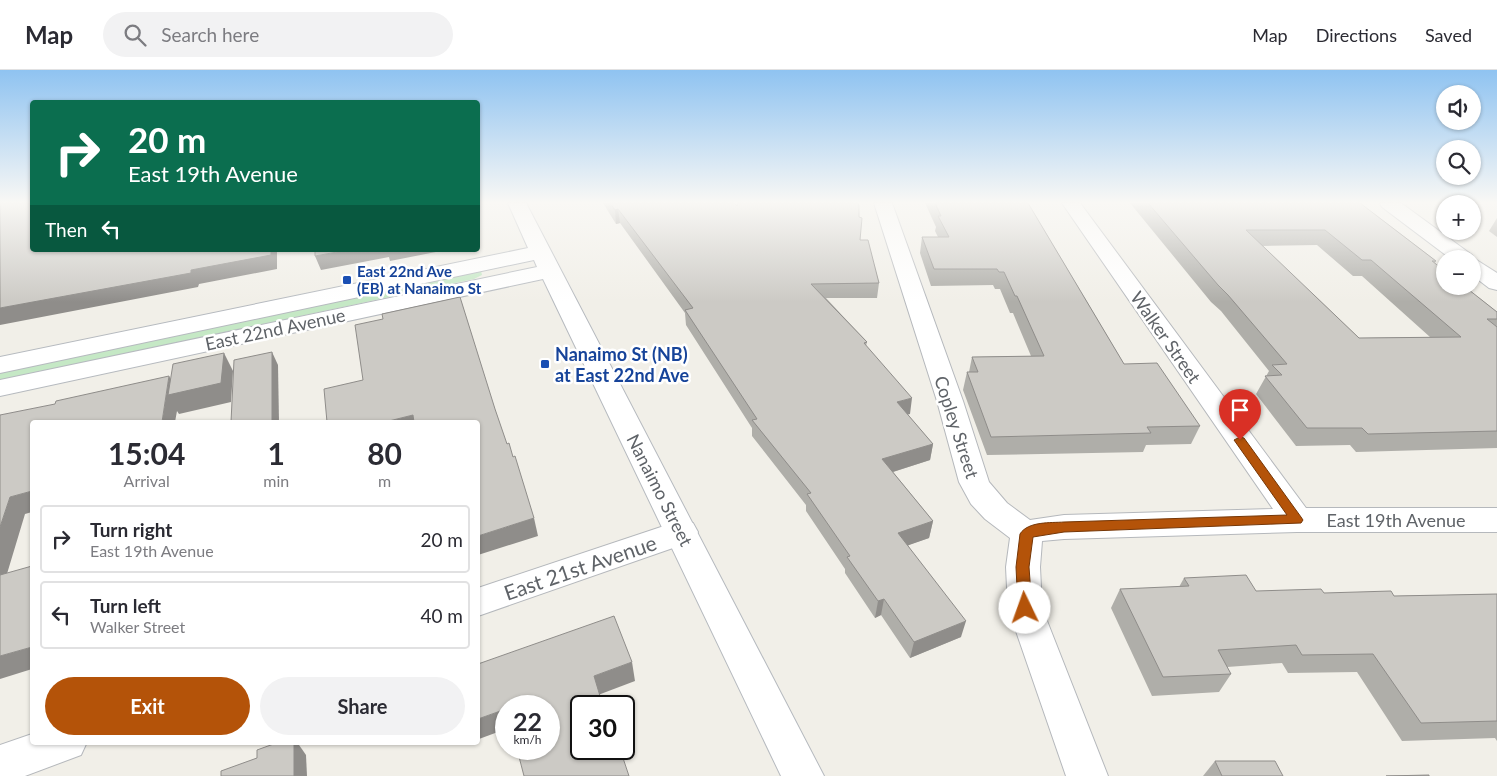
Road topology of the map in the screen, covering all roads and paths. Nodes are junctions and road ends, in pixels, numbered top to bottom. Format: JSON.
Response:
{"nodes":[{"id":1,"x":533,"y":236,"type":"edge"},
{"id":2,"x":894,"y":236,"type":"edge"},
{"id":3,"x":1094,"y":236,"type":"edge"},
{"id":4,"x":1434,"y":236,"type":"edge"},
{"id":5,"x":1453,"y":250,"type":"edge"},
{"id":6,"x":545,"y":261,"type":"junction"},
{"id":7,"x":1481,"y":271,"type":"edge"},
{"id":8,"x":1497,"y":283,"type":"edge"},
{"id":9,"x":0,"y":365,"type":"edge"},
{"id":10,"x":0,"y":388,"type":"edge"},
{"id":11,"x":1297,"y":520,"type":"junction"},
{"id":12,"x":1497,"y":520,"type":"edge"},
{"id":13,"x":682,"y":532,"type":"junction"},
{"id":14,"x":1027,"y":534,"type":"junction"},
{"id":15,"x":480,"y":601,"type":"edge"},
{"id":16,"x":58,"y":745,"type":"edge"},
{"id":17,"x":0,"y":765,"type":"edge"},
{"id":18,"x":804,"y":776,"type":"edge"},
{"id":19,"x":1087,"y":776,"type":"edge"}],
"edges":[{"from":1,"to":6,"type":"street","name":"Nanaimo Street"},
{"from":2,"to":14,"type":"street","name":"Copley Street"},
{"from":3,"to":11,"type":"street","name":"Walker Street"},
{"from":4,"to":5,"type":"street"},
{"from":6,"to":9,"type":"street","name":"East 22nd Avenue"},
{"from":6,"to":10,"type":"street","name":"East 22nd Avenue"},
{"from":6,"to":13,"type":"street","name":"Nanaimo Street"},
{"from":7,"to":8,"type":"street"},
{"from":11,"to":12,"type":"street","name":"East 19th Avenue"},
{"from":11,"to":14,"type":"street","name":"East 19th Avenue"},
{"from":13,"to":15,"type":"street","name":"East 21st Avenue"},
{"from":13,"to":18,"type":"street","name":"Nanaimo Street"},
{"from":14,"to":19,"type":"street"},
{"from":16,"to":17,"type":"street"}]}
